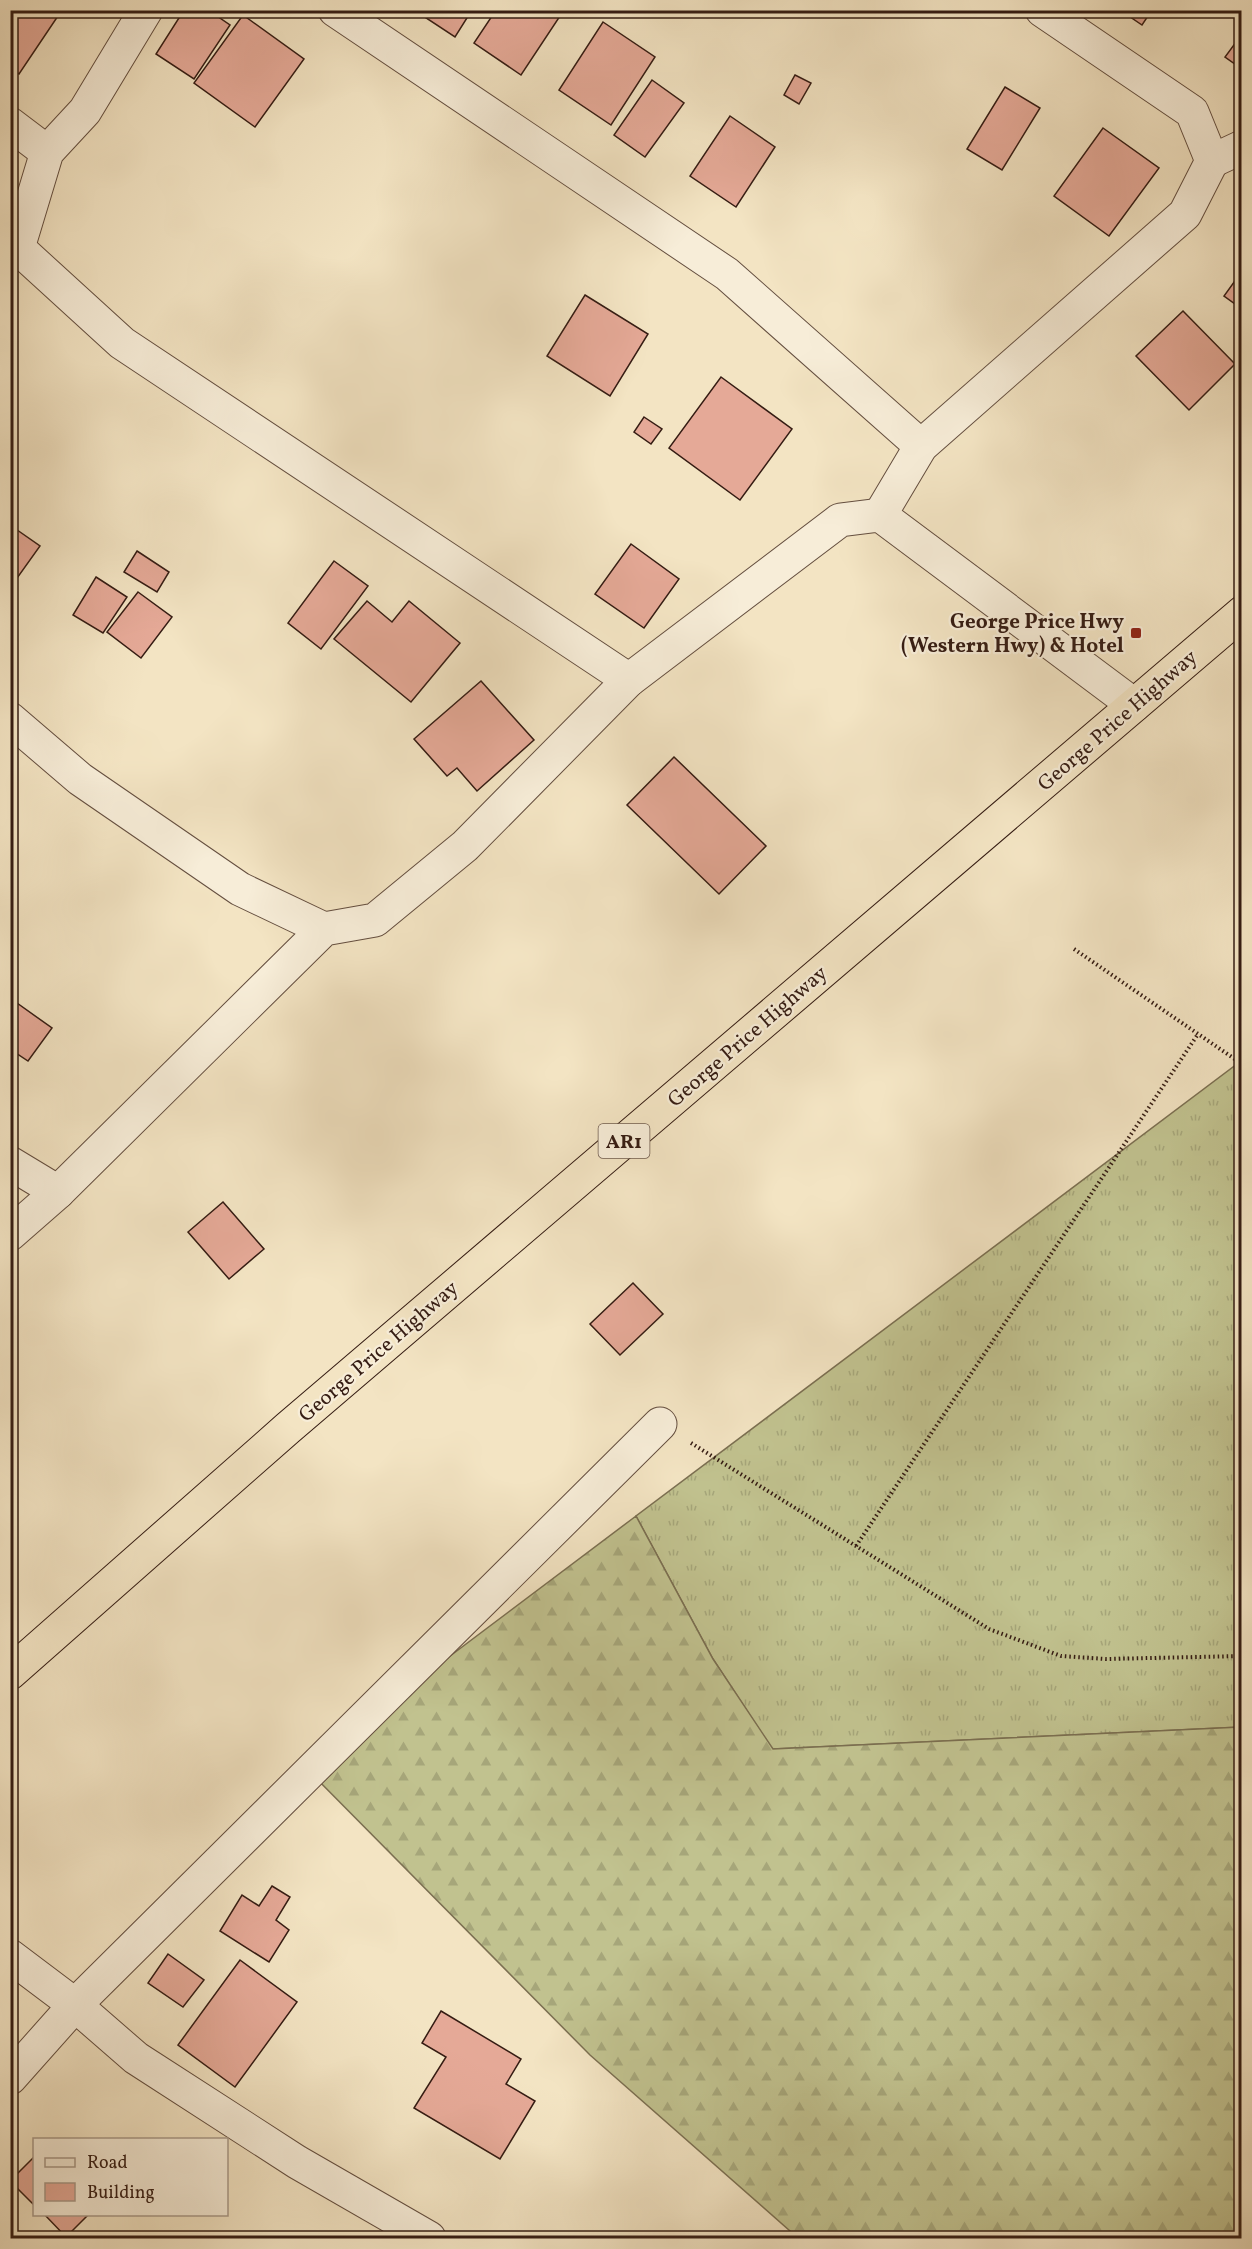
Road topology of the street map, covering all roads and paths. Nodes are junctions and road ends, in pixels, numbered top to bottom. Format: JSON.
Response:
{"nodes":[{"id":1,"x":146,"y":10,"type":"edge"},
{"id":2,"x":335,"y":10,"type":"edge"},
{"id":3,"x":1042,"y":10,"type":"edge"},
{"id":4,"x":10,"y":124,"type":"edge"},
{"id":5,"x":1242,"y":147,"type":"edge"},
{"id":6,"x":47,"y":152,"type":"junction"},
{"id":7,"x":1212,"y":161,"type":"junction"},
{"id":8,"x":14,"y":251,"type":"edge"},
{"id":9,"x":921,"y":446,"type":"junction"},
{"id":10,"x":880,"y":514,"type":"junction"},
{"id":11,"x":1242,"y":613,"type":"edge"},
{"id":12,"x":629,"y":680,"type":"junction"},
{"id":13,"x":1134,"y":705,"type":"junction"},
{"id":14,"x":10,"y":719,"type":"edge"},
{"id":15,"x":324,"y":928,"type":"junction"},
{"id":16,"x":1074,"y":949,"type":"dead end"},
{"id":17,"x":1198,"y":1034,"type":"junction"},
{"id":18,"x":1242,"y":1064,"type":"edge"},
{"id":19,"x":10,"y":1163,"type":"edge"},
{"id":20,"x":58,"y":1192,"type":"junction"},
{"id":21,"x":10,"y":1233,"type":"edge"},
{"id":22,"x":660,"y":1424,"type":"joint"},
{"id":23,"x":856,"y":1546,"type":"junction"},
{"id":24,"x":1242,"y":1656,"type":"edge"},
{"id":25,"x":10,"y":1673,"type":"edge"},
{"id":26,"x":10,"y":1956,"type":"edge"},
{"id":27,"x":75,"y":2005,"type":"junction"},
{"id":28,"x":10,"y":2078,"type":"edge"},
{"id":29,"x":429,"y":2238,"type":"edge"}],
"edges":[{"from":1,"to":6,"type":"street"},
{"from":2,"to":9,"type":"street"},
{"from":3,"to":7,"type":"street"},
{"from":4,"to":6,"type":"street"},
{"from":5,"to":7,"type":"street"},
{"from":6,"to":8,"type":"street"},
{"from":7,"to":9,"type":"street"},
{"from":8,"to":12,"type":"street"},
{"from":9,"to":10,"type":"street"},
{"from":10,"to":12,"type":"street"},
{"from":10,"to":13,"type":"street"},
{"from":11,"to":13,"type":"highway","name":"George Price Highway","number":"AR1"},
{"from":12,"to":15,"type":"street"},
{"from":13,"to":25,"type":"highway","name":"George Price Highway","number":"AR1"},
{"from":14,"to":15,"type":"street"},
{"from":15,"to":20,"type":"street"},
{"from":16,"to":17,"type":"path"},
{"from":17,"to":18,"type":"path"},
{"from":17,"to":23,"type":"path"},
{"from":19,"to":20,"type":"street"},
{"from":20,"to":21,"type":"street"},
{"from":22,"to":23,"type":"path"},
{"from":22,"to":27,"type":"street"},
{"from":23,"to":24,"type":"path"},
{"from":26,"to":27,"type":"street"},
{"from":27,"to":28,"type":"street"},
{"from":27,"to":29,"type":"street"}]}
